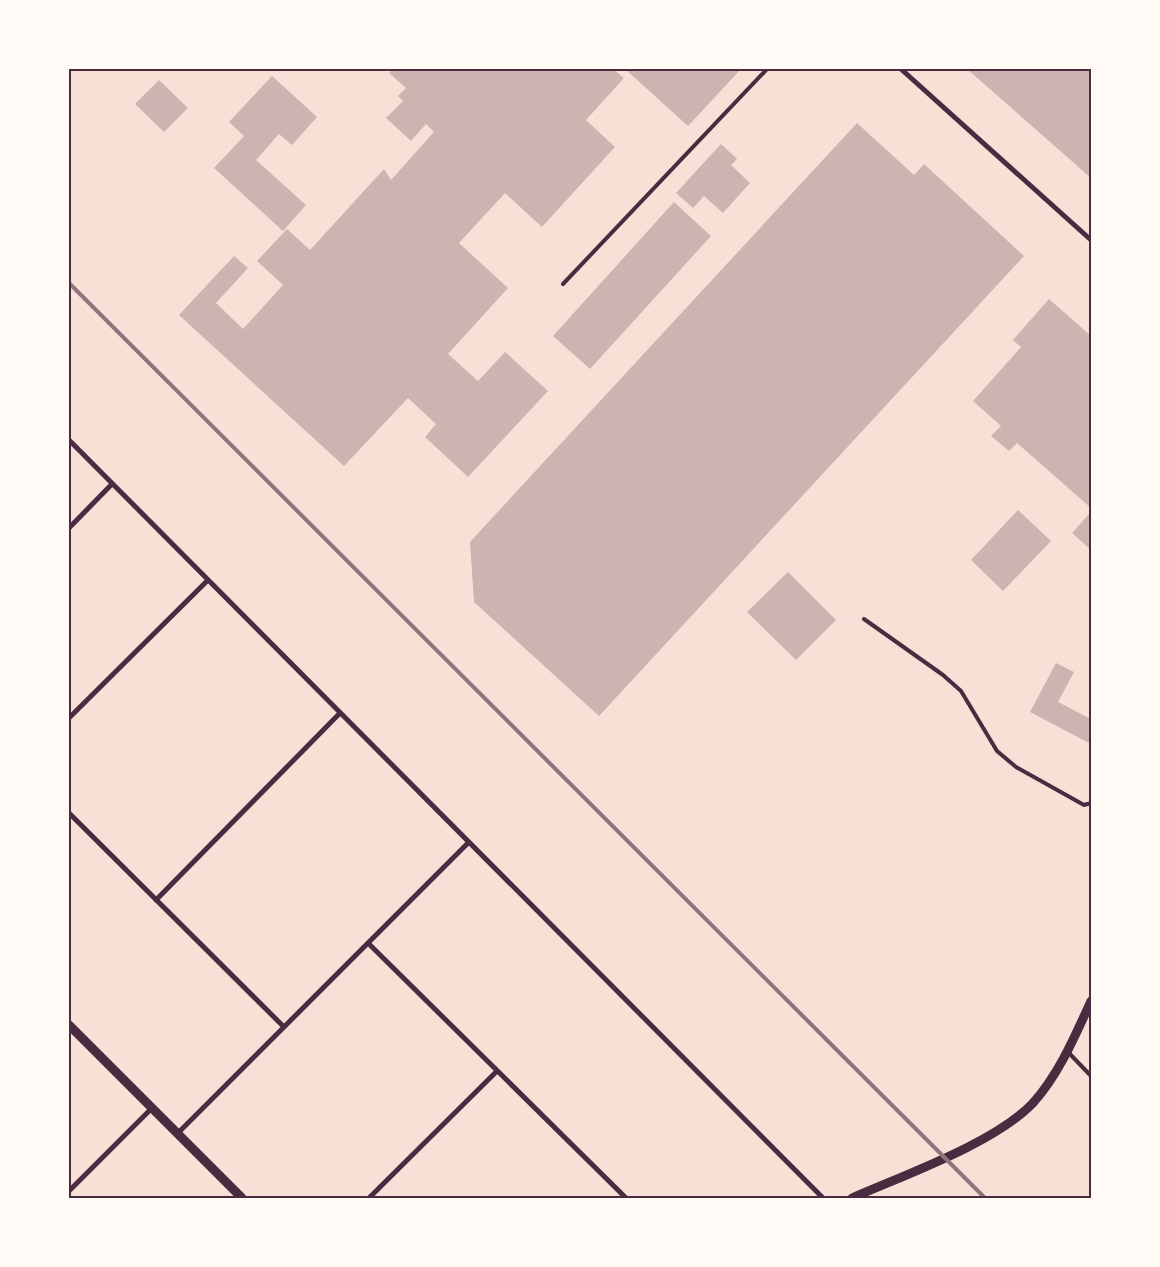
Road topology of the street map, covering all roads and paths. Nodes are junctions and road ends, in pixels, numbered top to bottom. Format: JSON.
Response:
{"nodes":[{"id":1,"x":767,"y":69,"type":"edge"},
{"id":2,"x":901,"y":69,"type":"edge"},
{"id":3,"x":1091,"y":240,"type":"edge"},
{"id":4,"x":563,"y":284,"type":"dead end"},
{"id":5,"x":69,"y":440,"type":"edge"},
{"id":6,"x":112,"y":484,"type":"junction"},
{"id":7,"x":69,"y":528,"type":"edge"},
{"id":8,"x":208,"y":580,"type":"junction"},
{"id":9,"x":864,"y":619,"type":"dead end"},
{"id":10,"x":340,"y":713,"type":"junction"},
{"id":11,"x":69,"y":718,"type":"edge"},
{"id":12,"x":1091,"y":803,"type":"edge"},
{"id":13,"x":69,"y":813,"type":"edge"},
{"id":14,"x":469,"y":842,"type":"junction"},
{"id":15,"x":156,"y":900,"type":"junction"},
{"id":16,"x":368,"y":943,"type":"junction"},
{"id":17,"x":1091,"y":1001,"type":"edge"},
{"id":18,"x":69,"y":1025,"type":"edge"},
{"id":19,"x":284,"y":1028,"type":"junction"},
{"id":20,"x":1067,"y":1051,"type":"junction"},
{"id":21,"x":497,"y":1071,"type":"junction"},
{"id":22,"x":1091,"y":1076,"type":"edge"},
{"id":23,"x":152,"y":1108,"type":"junction"},
{"id":24,"x":178,"y":1134,"type":"junction"},
{"id":25,"x":69,"y":1191,"type":"edge"},
{"id":26,"x":242,"y":1198,"type":"edge"},
{"id":27,"x":369,"y":1198,"type":"edge"},
{"id":28,"x":626,"y":1198,"type":"edge"},
{"id":29,"x":823,"y":1198,"type":"edge"},
{"id":30,"x":852,"y":1198,"type":"edge"}],
"edges":[{"from":1,"to":4,"type":"lane"},
{"from":2,"to":3,"type":"street"},
{"from":5,"to":6,"type":"street"},
{"from":6,"to":7,"type":"street"},
{"from":6,"to":8,"type":"street"},
{"from":8,"to":10,"type":"street"},
{"from":8,"to":11,"type":"street"},
{"from":9,"to":12,"type":"lane"},
{"from":10,"to":14,"type":"street"},
{"from":10,"to":15,"type":"street"},
{"from":13,"to":15,"type":"street"},
{"from":14,"to":16,"type":"street"},
{"from":14,"to":29,"type":"street"},
{"from":15,"to":19,"type":"street"},
{"from":16,"to":19,"type":"street"},
{"from":16,"to":21,"type":"street"},
{"from":17,"to":20,"type":"street"},
{"from":18,"to":23,"type":"street"},
{"from":19,"to":24,"type":"street"},
{"from":20,"to":22,"type":"lane"},
{"from":20,"to":30,"type":"street"},
{"from":21,"to":27,"type":"street"},
{"from":21,"to":28,"type":"street"},
{"from":23,"to":24,"type":"street"},
{"from":23,"to":25,"type":"street"},
{"from":24,"to":26,"type":"street"}]}
